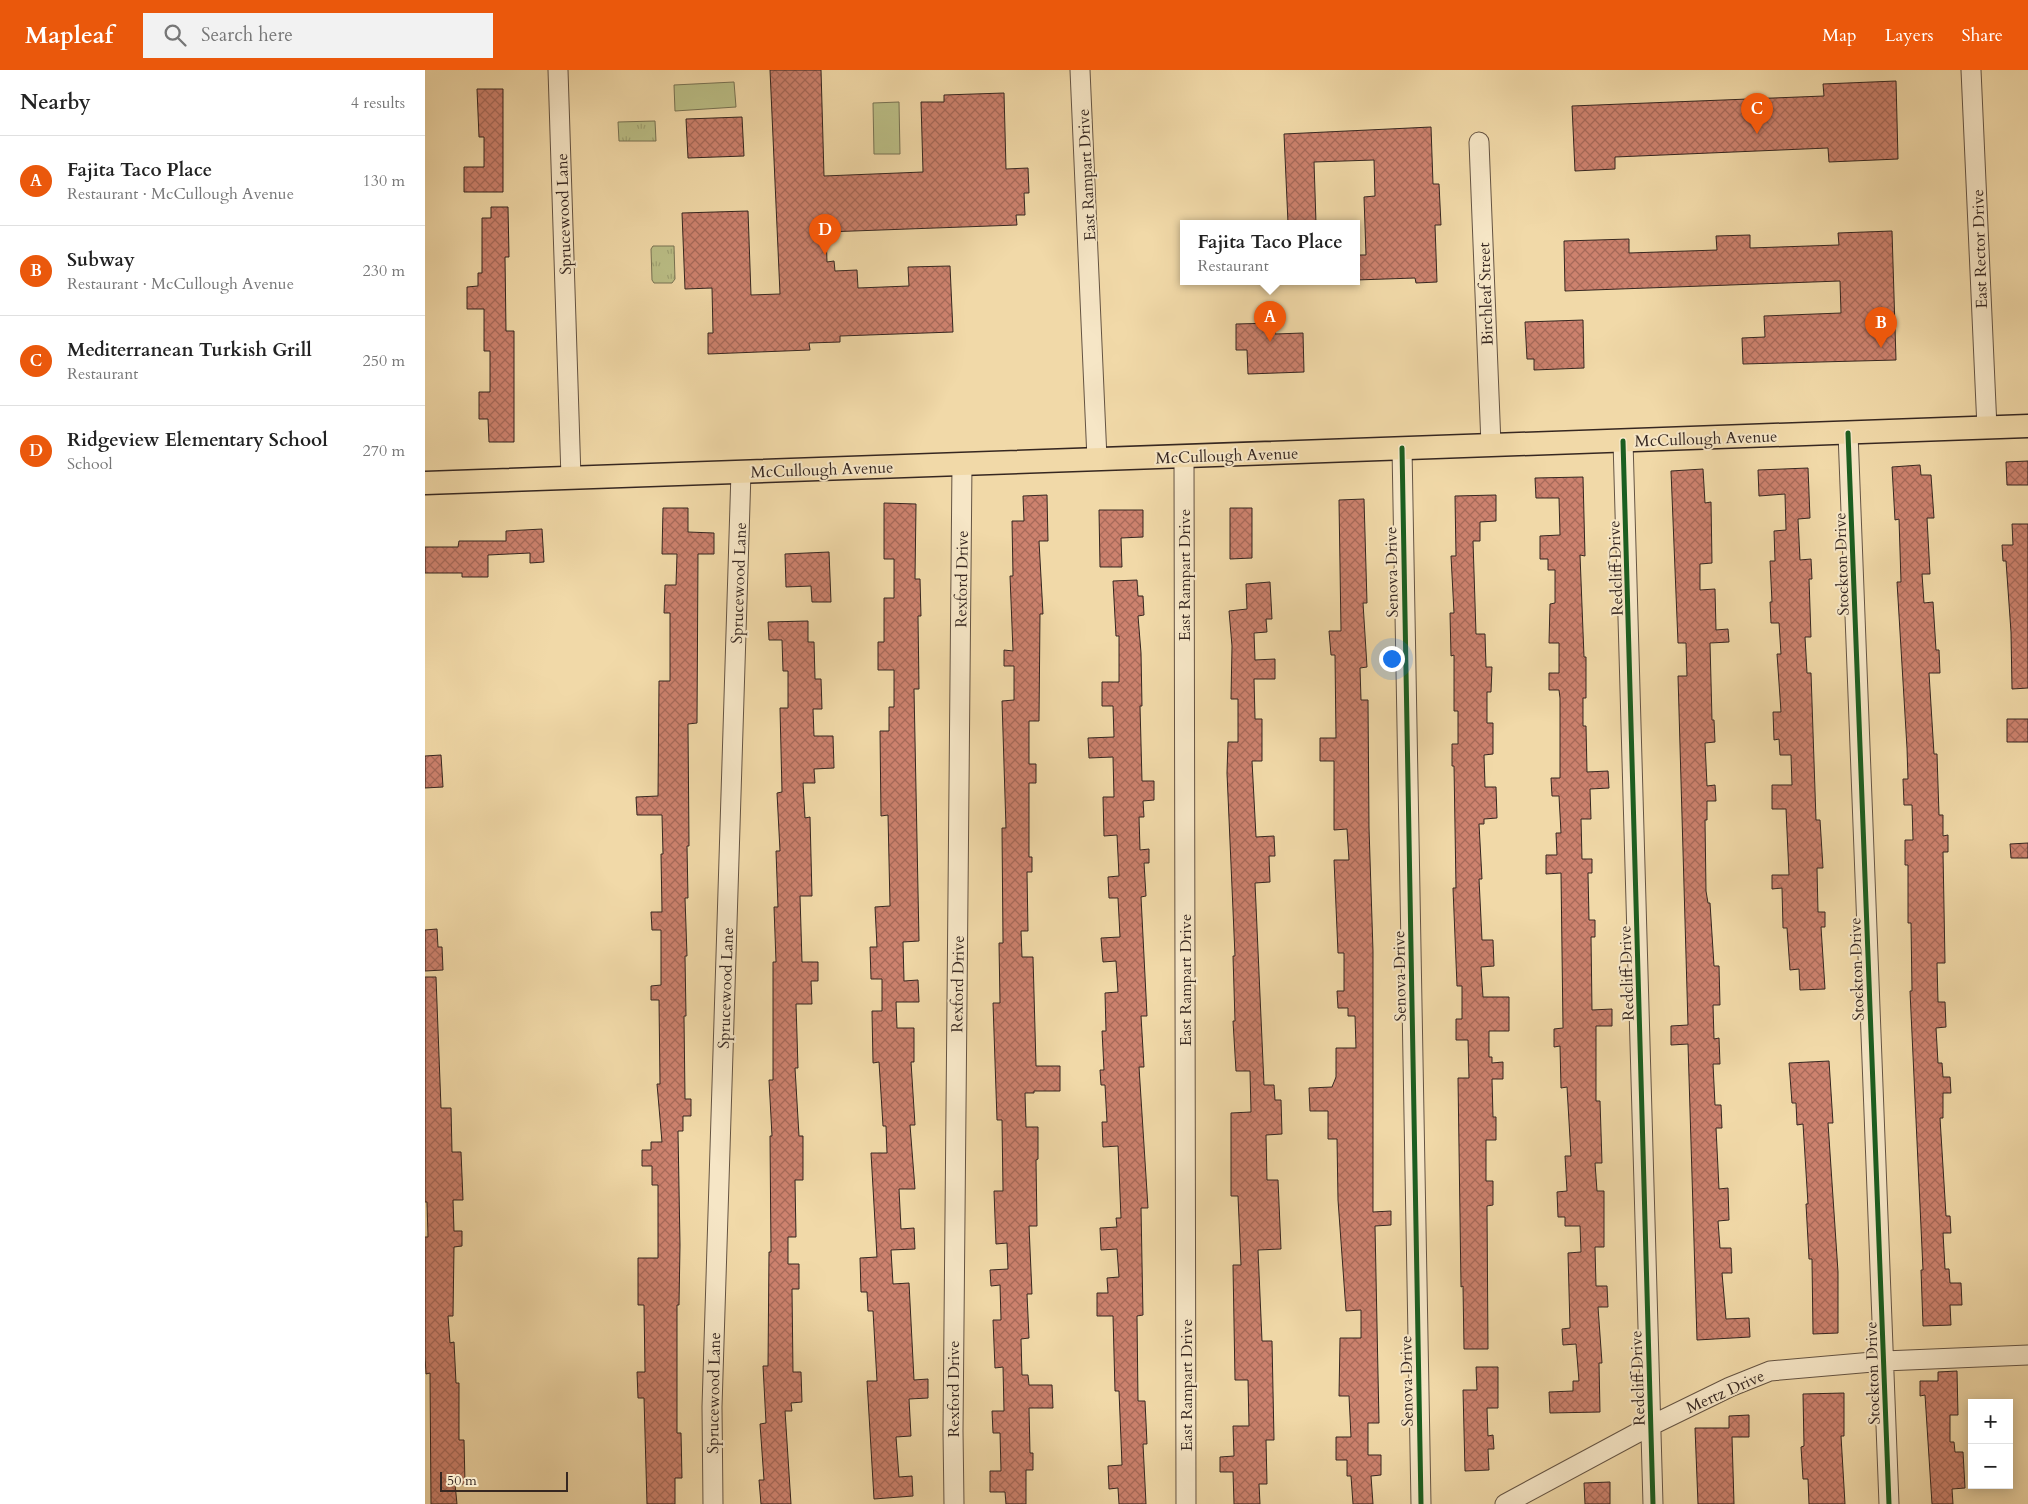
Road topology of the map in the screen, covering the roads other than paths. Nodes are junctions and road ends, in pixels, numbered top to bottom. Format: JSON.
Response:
{"nodes":[{"id":1,"x":558,"y":70,"type":"edge"},
{"id":2,"x":1080,"y":70,"type":"edge"},
{"id":3,"x":1971,"y":70,"type":"edge"},
{"id":4,"x":1479,"y":142,"type":"dead end"},
{"id":5,"x":2028,"y":426,"type":"edge"},
{"id":6,"x":1987,"y":428,"type":"junction"},
{"id":7,"x":1848,"y":433,"type":"junction"},
{"id":8,"x":1623,"y":441,"type":"junction"},
{"id":9,"x":1491,"y":445,"type":"junction"},
{"id":10,"x":1402,"y":448,"type":"junction"},
{"id":11,"x":1184,"y":456,"type":"junction"},
{"id":12,"x":1097,"y":459,"type":"junction"},
{"id":13,"x":962,"y":464,"type":"junction"},
{"id":14,"x":741,"y":472,"type":"junction"},
{"id":15,"x":571,"y":478,"type":"junction"},
{"id":16,"x":425,"y":483,"type":"edge"},
{"id":17,"x":2028,"y":1354,"type":"edge"},
{"id":18,"x":1884,"y":1361,"type":"junction"},
{"id":19,"x":1650,"y":1426,"type":"junction"},
{"id":20,"x":713,"y":1504,"type":"edge"},
{"id":21,"x":954,"y":1504,"type":"edge"},
{"id":22,"x":1186,"y":1504,"type":"edge"},
{"id":23,"x":1421,"y":1504,"type":"edge"},
{"id":24,"x":1505,"y":1504,"type":"edge"},
{"id":25,"x":1653,"y":1504,"type":"edge"},
{"id":26,"x":1889,"y":1504,"type":"edge"}],
"edges":[{"from":1,"to":15,"type":"street","name":"Sprucewood Lane"},
{"from":2,"to":12,"type":"street","name":"East Rampart Drive"},
{"from":3,"to":6,"type":"street","name":"East Rector Drive"},
{"from":4,"to":9,"type":"street","name":"Birchleaf Street"},
{"from":5,"to":6,"type":"main road","name":"McCullough Avenue"},
{"from":6,"to":7,"type":"main road","name":"McCullough Avenue"},
{"from":7,"to":8,"type":"main road","name":"McCullough Avenue"},
{"from":7,"to":18,"type":"street","name":"Stockton Drive"},
{"from":8,"to":9,"type":"main road","name":"McCullough Avenue"},
{"from":8,"to":19,"type":"street","name":"Redcliff Drive"},
{"from":9,"to":10,"type":"main road","name":"McCullough Avenue"},
{"from":10,"to":11,"type":"main road","name":"McCullough Avenue"},
{"from":10,"to":23,"type":"street","name":"Senova Drive"},
{"from":11,"to":12,"type":"main road","name":"McCullough Avenue"},
{"from":11,"to":22,"type":"street","name":"East Rampart Drive"},
{"from":12,"to":13,"type":"main road","name":"McCullough Avenue"},
{"from":13,"to":14,"type":"main road","name":"McCullough Avenue"},
{"from":13,"to":21,"type":"street","name":"Rexford Drive"},
{"from":14,"to":15,"type":"main road","name":"McCullough Avenue"},
{"from":14,"to":20,"type":"street","name":"Sprucewood Lane"},
{"from":15,"to":16,"type":"main road","name":"McCullough Avenue"},
{"from":17,"to":18,"type":"street","name":"Mertz Drive"},
{"from":18,"to":19,"type":"street","name":"Mertz Drive"},
{"from":18,"to":26,"type":"street","name":"Stockton Drive"},
{"from":19,"to":24,"type":"street","name":"Mertz Drive"},
{"from":19,"to":25,"type":"street","name":"Redcliff Drive"}]}
